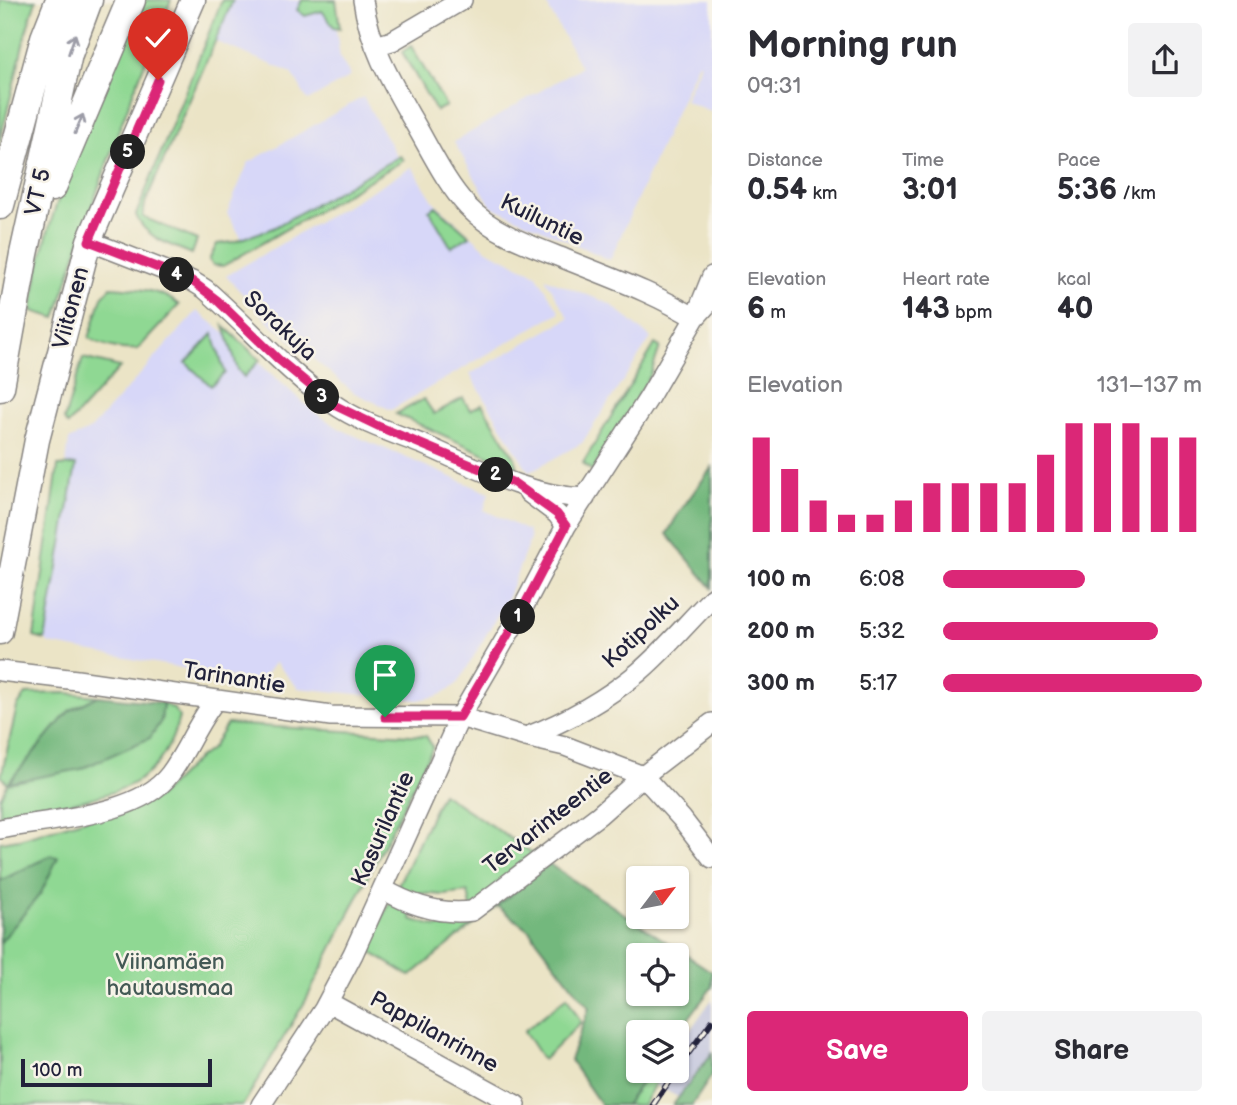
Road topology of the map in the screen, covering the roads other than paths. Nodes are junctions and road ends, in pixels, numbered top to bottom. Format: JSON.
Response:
{"nodes":[{"id":1,"x":60,"y":0,"type":"edge"},
{"id":2,"x":88,"y":0,"type":"edge"},
{"id":3,"x":131,"y":0,"type":"edge"},
{"id":4,"x":193,"y":0,"type":"edge"},
{"id":5,"x":363,"y":0,"type":"edge"},
{"id":6,"x":462,"y":0,"type":"edge"},
{"id":7,"x":369,"y":25,"type":"junction"},
{"id":8,"x":418,"y":26,"type":"junction"},
{"id":9,"x":375,"y":46,"type":"junction"},
{"id":10,"x":0,"y":205,"type":"edge"},
{"id":11,"x":89,"y":241,"type":"junction"},
{"id":12,"x":24,"y":254,"type":"junction"},
{"id":13,"x":712,"y":276,"type":"edge"},
{"id":14,"x":712,"y":299,"type":"edge"},
{"id":15,"x":695,"y":318,"type":"junction"},
{"id":16,"x":0,"y":387,"type":"edge"},
{"id":17,"x":514,"y":483,"type":"junction"},
{"id":18,"x":585,"y":498,"type":"junction"},
{"id":19,"x":566,"y":526,"type":"junction"},
{"id":20,"x":712,"y":598,"type":"edge"},
{"id":21,"x":0,"y":632,"type":"edge"},
{"id":22,"x":0,"y":671,"type":"edge"},
{"id":23,"x":215,"y":701,"type":"junction"},
{"id":24,"x":460,"y":717,"type":"junction"},
{"id":25,"x":712,"y":723,"type":"edge"},
{"id":26,"x":526,"y":737,"type":"junction"},
{"id":27,"x":643,"y":776,"type":"junction"},
{"id":28,"x":9,"y":827,"type":"edge"},
{"id":29,"x":712,"y":858,"type":"edge"},
{"id":30,"x":383,"y":889,"type":"junction"},
{"id":31,"x":328,"y":1002,"type":"junction"},
{"id":32,"x":261,"y":1105,"type":"edge"},
{"id":33,"x":516,"y":1105,"type":"edge"}],
"edges":[{"from":1,"to":10,"type":"highway","name":"VT 5"},
{"from":12,"to":2,"type":"highway","name":"VT 5","one_way":true},
{"from":12,"to":3,"type":"highway","one_way":true},
{"from":4,"to":11,"type":"main road","name":"Viitonen"},
{"from":5,"to":7,"type":"street","name":"Kuiluntie"},
{"from":6,"to":8,"type":"street"},
{"from":7,"to":8,"type":"street"},
{"from":7,"to":9,"type":"street","name":"Kuiluntie"},
{"from":8,"to":9,"type":"street"},
{"from":9,"to":15,"type":"street","name":"Kuiluntie"},
{"from":11,"to":17,"type":"street","name":"Sorakuja"},
{"from":11,"to":21,"type":"main road","name":"Viitonen"},
{"from":12,"to":16,"type":"highway","name":"VT 5"},
{"from":13,"to":15,"type":"street","name":"Kasurilantie"},
{"from":14,"to":15,"type":"street","name":"Kasurilantie"},
{"from":15,"to":18,"type":"street","name":"Kasurilantie"},
{"from":17,"to":18,"type":"street","name":"Sorakuja"},
{"from":17,"to":19,"type":"street","name":"Sorakuja"},
{"from":18,"to":19,"type":"street","name":"Kasurilantie"},
{"from":19,"to":24,"type":"street","name":"Kasurilantie"},
{"from":20,"to":26,"type":"street","name":"Kotipolku"},
{"from":22,"to":23,"type":"street","name":"Tarinantie"},
{"from":23,"to":24,"type":"street","name":"Tarinantie"},
{"from":23,"to":28,"type":"street"},
{"from":24,"to":26,"type":"street","name":"Tarinantie"},
{"from":24,"to":30,"type":"street","name":"Kasurilantie"},
{"from":25,"to":27,"type":"street"},
{"from":26,"to":27,"type":"street","name":"Tarinantie"},
{"from":27,"to":29,"type":"street","name":"Tervarinteentie"},
{"from":27,"to":30,"type":"street","name":"Tervarinteentie"},
{"from":30,"to":31,"type":"street","name":"Kasurilantie"},
{"from":31,"to":32,"type":"street","name":"Kasurilantie"},
{"from":31,"to":33,"type":"street","name":"Pappilanrinne"}]}
